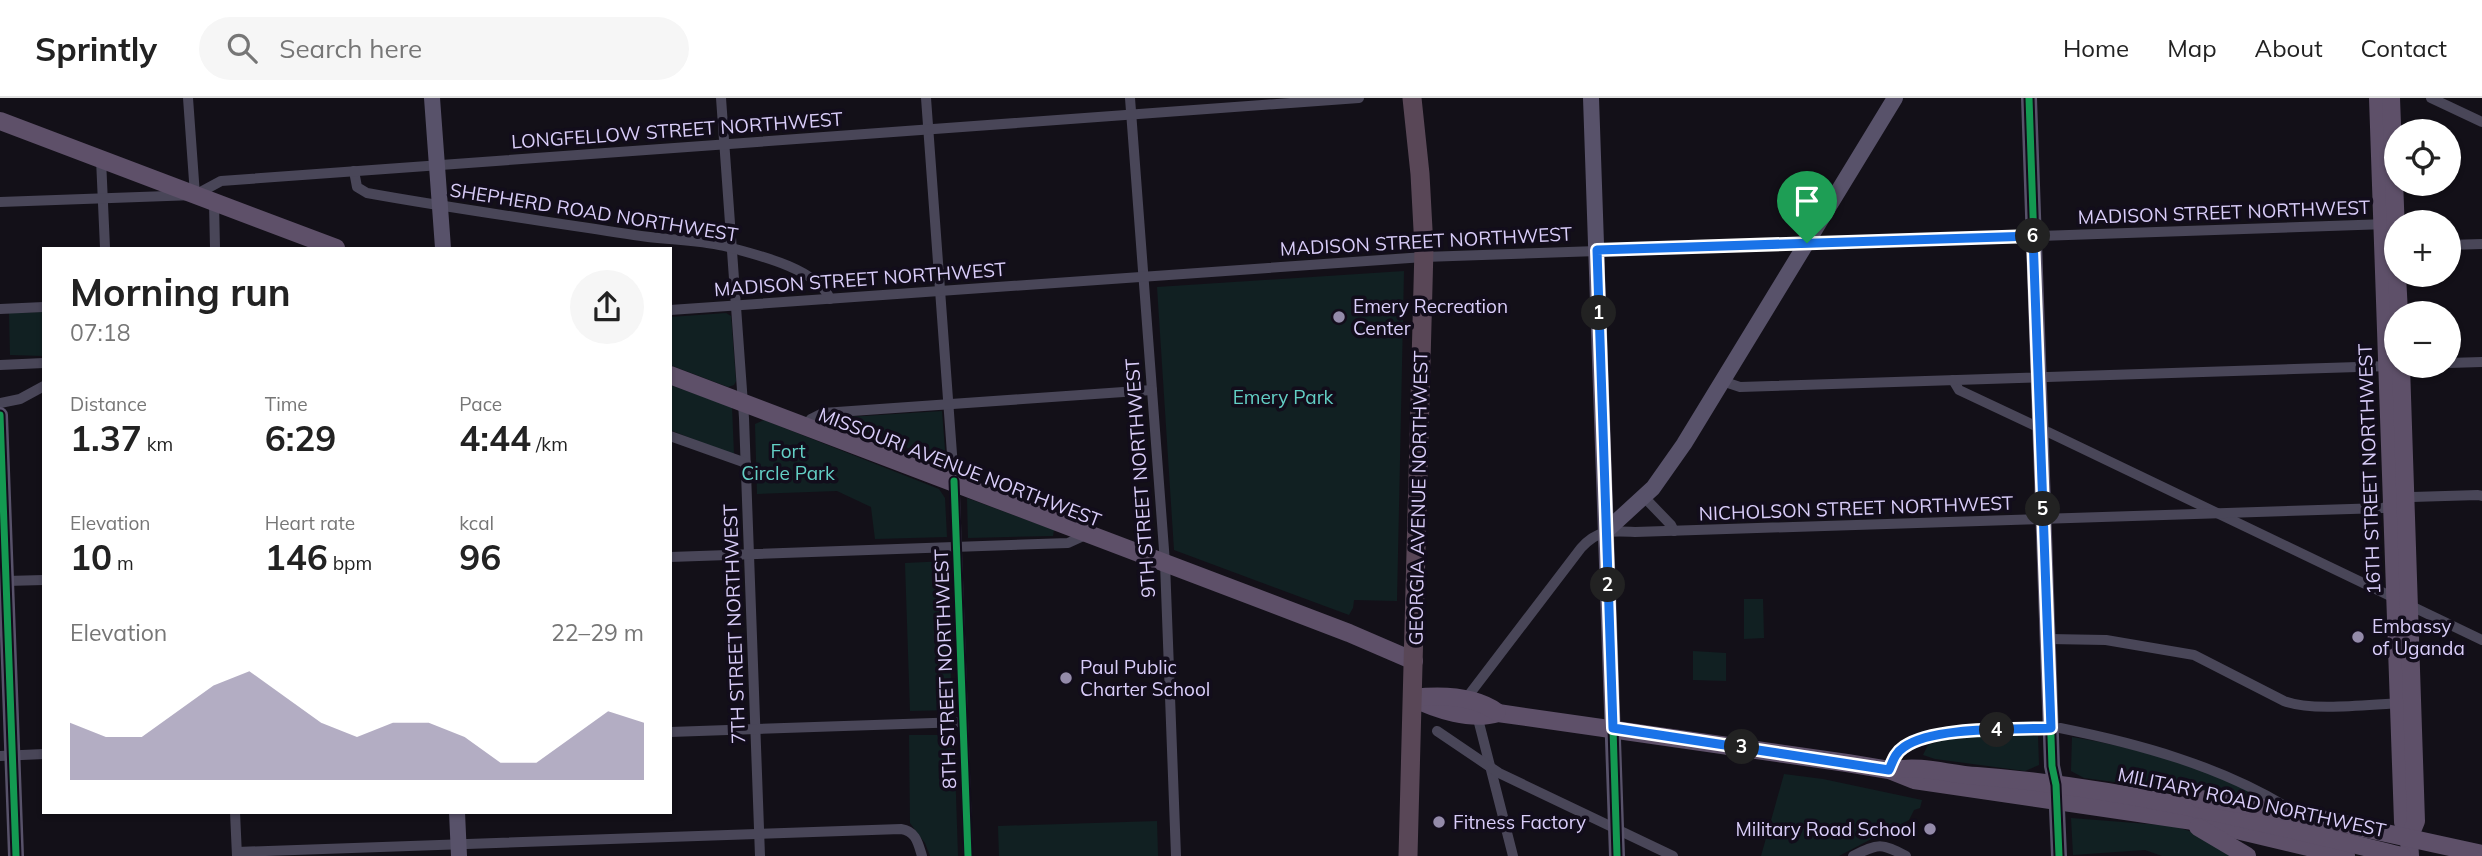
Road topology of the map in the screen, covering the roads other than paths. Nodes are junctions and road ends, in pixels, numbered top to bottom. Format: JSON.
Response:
{"nodes":[{"id":1,"x":188,"y":98,"type":"edge"},
{"id":2,"x":432,"y":98,"type":"edge"},
{"id":3,"x":721,"y":98,"type":"edge"},
{"id":4,"x":926,"y":98,"type":"edge"},
{"id":5,"x":1130,"y":98,"type":"edge"},
{"id":6,"x":1359,"y":98,"type":"edge"},
{"id":7,"x":1412,"y":98,"type":"edge"},
{"id":8,"x":1591,"y":98,"type":"edge"},
{"id":9,"x":1895,"y":98,"type":"edge"},
{"id":10,"x":2029,"y":98,"type":"edge"},
{"id":11,"x":2037,"y":98,"type":"edge"},
{"id":12,"x":2378,"y":98,"type":"edge"},
{"id":13,"x":2390,"y":98,"type":"edge"},
{"id":14,"x":2431,"y":98,"type":"edge"},
{"id":15,"x":1132,"y":114,"type":"junction"},
{"id":16,"x":0,"y":121,"type":"edge"},
{"id":17,"x":2482,"y":122,"type":"edge"},
{"id":18,"x":928,"y":129,"type":"junction"},
{"id":19,"x":725,"y":144,"type":"junction"},
{"id":20,"x":101,"y":159,"type":"junction"},
{"id":21,"x":437,"y":165,"type":"junction"},
{"id":22,"x":354,"y":171,"type":"junction"},
{"id":23,"x":195,"y":195,"type":"junction"},
{"id":24,"x":103,"y":198,"type":"junction"},
{"id":25,"x":0,"y":202,"type":"edge"},
{"id":26,"x":214,"y":203,"type":"junction"},
{"id":27,"x":440,"y":206,"type":"junction"},
{"id":28,"x":2389,"y":210,"type":"edge"},
{"id":29,"x":2391,"y":210,"type":"edge"},
{"id":30,"x":2384,"y":227,"type":"edge"},
{"id":31,"x":2038,"y":235,"type":"junction"},
{"id":32,"x":1807,"y":243,"type":"junction"},
{"id":33,"x":2482,"y":244,"type":"edge"},
{"id":34,"x":2461,"y":245,"type":"edge"},
{"id":35,"x":105,"y":247,"type":"edge"},
{"id":36,"x":215,"y":247,"type":"edge"},
{"id":37,"x":333,"y":247,"type":"edge"},
{"id":38,"x":443,"y":247,"type":"edge"},
{"id":39,"x":732,"y":249,"type":"junction"},
{"id":40,"x":1597,"y":250,"type":"junction"},
{"id":41,"x":1424,"y":257,"type":"junction"},
{"id":42,"x":1143,"y":276,"type":"junction"},
{"id":43,"x":940,"y":291,"type":"junction"},
{"id":44,"x":830,"y":299,"type":"junction"},
{"id":45,"x":736,"y":306,"type":"junction"},
{"id":46,"x":42,"y":307,"type":"edge"},
{"id":47,"x":0,"y":309,"type":"edge"},
{"id":48,"x":672,"y":310,"type":"edge"},
{"id":49,"x":2482,"y":362,"type":"edge"},
{"id":50,"x":42,"y":363,"type":"edge"},
{"id":51,"x":2461,"y":363,"type":"edge"},
{"id":52,"x":0,"y":365,"type":"edge"},
{"id":53,"x":2384,"y":366,"type":"edge"},
{"id":54,"x":672,"y":375,"type":"edge"},
{"id":55,"x":2041,"y":376,"type":"junction"},
{"id":56,"x":2395,"y":378,"type":"edge"},
{"id":57,"x":1953,"y":380,"type":"junction"},
{"id":58,"x":1722,"y":381,"type":"junction"},
{"id":59,"x":42,"y":387,"type":"edge"},
{"id":60,"x":1152,"y":390,"type":"junction"},
{"id":61,"x":743,"y":402,"type":"junction"},
{"id":62,"x":0,"y":403,"type":"edge"},
{"id":63,"x":948,"y":405,"type":"junction"},
{"id":64,"x":0,"y":415,"type":"edge"},
{"id":65,"x":806,"y":426,"type":"junction"},
{"id":66,"x":2044,"y":430,"type":"junction"},
{"id":67,"x":672,"y":437,"type":"edge"},
{"id":68,"x":746,"y":463,"type":"junction"},
{"id":69,"x":954,"y":481,"type":"junction"},
{"id":70,"x":2482,"y":496,"type":"edge"},
{"id":71,"x":1644,"y":497,"type":"junction"},
{"id":72,"x":2399,"y":502,"type":"junction"},
{"id":73,"x":2219,"y":513,"type":"junction"},
{"id":74,"x":2047,"y":519,"type":"junction"},
{"id":75,"x":1606,"y":531,"type":"junction"},
{"id":76,"x":1674,"y":531,"type":"junction"},
{"id":77,"x":1090,"y":533,"type":"junction"},
{"id":78,"x":957,"y":548,"type":"junction"},
{"id":79,"x":749,"y":554,"type":"junction"},
{"id":80,"x":672,"y":557,"type":"edge"},
{"id":81,"x":1165,"y":563,"type":"junction"},
{"id":82,"x":42,"y":580,"type":"edge"},
{"id":83,"x":6,"y":582,"type":"junction"},
{"id":84,"x":2401,"y":601,"type":"junction"},
{"id":85,"x":2052,"y":639,"type":"junction"},
{"id":86,"x":2482,"y":640,"type":"edge"},
{"id":87,"x":1414,"y":661,"type":"junction"},
{"id":88,"x":1413,"y":698,"type":"junction"},
{"id":89,"x":1465,"y":700,"type":"junction"},
{"id":90,"x":2404,"y":703,"type":"junction"},
{"id":91,"x":1497,"y":713,"type":"junction"},
{"id":92,"x":1477,"y":715,"type":"junction"},
{"id":93,"x":963,"y":722,"type":"junction"},
{"id":94,"x":1613,"y":728,"type":"junction"},
{"id":95,"x":2055,"y":728,"type":"junction"},
{"id":96,"x":755,"y":729,"type":"junction"},
{"id":97,"x":1437,"y":731,"type":"dead end"},
{"id":98,"x":672,"y":732,"type":"edge"},
{"id":99,"x":42,"y":754,"type":"edge"},
{"id":100,"x":6,"y":755,"type":"edge"},
{"id":101,"x":1489,"y":768,"type":"junction"},
{"id":102,"x":1889,"y":770,"type":"junction"},
{"id":103,"x":2056,"y":794,"type":"junction"},
{"id":104,"x":2116,"y":794,"type":"junction"},
{"id":105,"x":235,"y":814,"type":"edge"},
{"id":106,"x":457,"y":814,"type":"edge"},
{"id":107,"x":2299,"y":814,"type":"junction"},
{"id":108,"x":2178,"y":819,"type":"junction"},
{"id":109,"x":1616,"y":830,"type":"junction"},
{"id":110,"x":759,"y":834,"type":"junction"},
{"id":111,"x":458,"y":850,"type":"edge"},
{"id":112,"x":2408,"y":850,"type":"edge"},
{"id":113,"x":237,"y":854,"type":"edge"},
{"id":114,"x":2479,"y":854,"type":"edge"},
{"id":115,"x":16,"y":856,"type":"edge"},
{"id":116,"x":760,"y":856,"type":"edge"},
{"id":117,"x":922,"y":856,"type":"edge"},
{"id":118,"x":968,"y":856,"type":"edge"},
{"id":119,"x":1175,"y":856,"type":"edge"},
{"id":120,"x":1408,"y":856,"type":"edge"},
{"id":121,"x":1513,"y":856,"type":"edge"},
{"id":122,"x":1617,"y":856,"type":"edge"},
{"id":123,"x":1673,"y":856,"type":"edge"},
{"id":124,"x":1853,"y":856,"type":"edge"},
{"id":125,"x":1906,"y":856,"type":"edge"},
{"id":126,"x":2059,"y":856,"type":"edge"},
{"id":127,"x":2247,"y":856,"type":"edge"},
{"id":128,"x":2346,"y":856,"type":"edge"}],
"edges":[{"from":1,"to":23,"type":"street"},
{"from":2,"to":21,"type":"street"},
{"from":3,"to":19,"type":"street","name":"7TH STREET NORTHWEST"},
{"from":4,"to":18,"type":"street","name":"8TH STREET NORTHWEST"},
{"from":5,"to":15,"type":"street","name":"9TH STREET NORTHWEST"},
{"from":6,"to":15,"type":"street","name":"LONGFELLOW STREET NORTHWEST"},
{"from":7,"to":41,"type":"highway","name":"GEORGIA AVENUE NORTHWEST"},
{"from":8,"to":40,"type":"street"},
{"from":9,"to":32,"type":"street"},
{"from":10,"to":31,"type":"street"},
{"from":11,"to":31,"type":"street"},
{"from":12,"to":28,"type":"main road","name":"16TH STREET NORTHWEST"},
{"from":13,"to":29,"type":"main road","name":"16TH STREET NORTHWEST"},
{"from":14,"to":17,"type":"street"},
{"from":15,"to":18,"type":"street","name":"LONGFELLOW STREET NORTHWEST"},
{"from":15,"to":42,"type":"street","name":"9TH STREET NORTHWEST"},
{"from":16,"to":20,"type":"main road"},
{"from":18,"to":19,"type":"street","name":"LONGFELLOW STREET NORTHWEST"},
{"from":18,"to":43,"type":"street","name":"8TH STREET NORTHWEST"},
{"from":19,"to":21,"type":"street","name":"LONGFELLOW STREET NORTHWEST"},
{"from":19,"to":39,"type":"street","name":"7TH STREET NORTHWEST"},
{"from":20,"to":23,"type":"main road"},
{"from":20,"to":24,"type":"street"},
{"from":21,"to":22,"type":"street","name":"LONGFELLOW STREET NORTHWEST"},
{"from":21,"to":27,"type":"street"},
{"from":22,"to":23,"type":"street","name":"LONGFELLOW STREET NORTHWEST"},
{"from":22,"to":27,"type":"street","name":"SHEPHERD ROAD NORTHWEST"},
{"from":23,"to":24,"type":"street","name":"LONGFELLOW STREET NORTHWEST"},
{"from":23,"to":26,"type":"main road"},
{"from":24,"to":25,"type":"street","name":"LONGFELLOW STREET NORTHWEST"},
{"from":24,"to":35,"type":"street"},
{"from":26,"to":36,"type":"street"},
{"from":26,"to":37,"type":"main road"},
{"from":27,"to":38,"type":"street"},
{"from":27,"to":39,"type":"street","name":"SHEPHERD ROAD NORTHWEST"},
{"from":30,"to":31,"type":"street","name":"MADISON STREET NORTHWEST"},
{"from":31,"to":32,"type":"street","name":"MADISON STREET NORTHWEST"},
{"from":31,"to":55,"type":"street"},
{"from":32,"to":40,"type":"street","name":"MADISON STREET NORTHWEST"},
{"from":32,"to":58,"type":"street"},
{"from":33,"to":34,"type":"street"},
{"from":39,"to":44,"type":"street","name":"SHEPHERD ROAD NORTHWEST"},
{"from":39,"to":45,"type":"street","name":"7TH STREET NORTHWEST"},
{"from":40,"to":41,"type":"street","name":"MADISON STREET NORTHWEST"},
{"from":40,"to":75,"type":"street"},
{"from":41,"to":42,"type":"street","name":"MADISON STREET NORTHWEST"},
{"from":41,"to":87,"type":"highway","name":"GEORGIA AVENUE NORTHWEST"},
{"from":42,"to":43,"type":"street","name":"MADISON STREET NORTHWEST"},
{"from":42,"to":60,"type":"street","name":"9TH STREET NORTHWEST"},
{"from":43,"to":44,"type":"street","name":"MADISON STREET NORTHWEST"},
{"from":43,"to":63,"type":"street","name":"8TH STREET NORTHWEST"},
{"from":44,"to":45,"type":"street","name":"MADISON STREET NORTHWEST"},
{"from":45,"to":48,"type":"street","name":"MADISON STREET NORTHWEST"},
{"from":45,"to":61,"type":"street","name":"7TH STREET NORTHWEST"},
{"from":46,"to":47,"type":"street"},
{"from":49,"to":51,"type":"street"},
{"from":50,"to":52,"type":"street"},
{"from":53,"to":55,"type":"street"},
{"from":54,"to":61,"type":"main road","name":"MISSOURI AVENUE NORTHWEST"},
{"from":55,"to":57,"type":"street"},
{"from":55,"to":66,"type":"street"},
{"from":56,"to":72,"type":"main road","name":"16TH STREET NORTHWEST"},
{"from":57,"to":58,"type":"street"},
{"from":57,"to":66,"type":"street"},
{"from":58,"to":71,"type":"street"},
{"from":59,"to":62,"type":"street"},
{"from":60,"to":63,"type":"street"},
{"from":60,"to":81,"type":"street","name":"9TH STREET NORTHWEST"},
{"from":61,"to":65,"type":"main road","name":"MISSOURI AVENUE NORTHWEST"},
{"from":61,"to":68,"type":"street","name":"7TH STREET NORTHWEST"},
{"from":63,"to":65,"type":"street"},
{"from":63,"to":69,"type":"street","name":"8TH STREET NORTHWEST"},
{"from":64,"to":83,"type":"street"},
{"from":65,"to":69,"type":"main road","name":"MISSOURI AVENUE NORTHWEST"},
{"from":66,"to":73,"type":"street"},
{"from":66,"to":74,"type":"street"},
{"from":67,"to":68,"type":"street"},
{"from":68,"to":79,"type":"street","name":"7TH STREET NORTHWEST"},
{"from":69,"to":77,"type":"main road","name":"MISSOURI AVENUE NORTHWEST"},
{"from":69,"to":78,"type":"street","name":"8TH STREET NORTHWEST"},
{"from":70,"to":72,"type":"street","name":"NICHOLSON STREET NORTHWEST"},
{"from":71,"to":75,"type":"street"},
{"from":71,"to":76,"type":"street"},
{"from":72,"to":73,"type":"street","name":"NICHOLSON STREET NORTHWEST"},
{"from":72,"to":84,"type":"main road","name":"16TH STREET NORTHWEST"},
{"from":73,"to":74,"type":"street","name":"NICHOLSON STREET NORTHWEST"},
{"from":73,"to":84,"type":"street"},
{"from":74,"to":76,"type":"street","name":"NICHOLSON STREET NORTHWEST"},
{"from":74,"to":85,"type":"street"},
{"from":75,"to":76,"type":"street","name":"NICHOLSON STREET NORTHWEST"},
{"from":75,"to":89,"type":"street"},
{"from":75,"to":94,"type":"street"},
{"from":77,"to":78,"type":"street"},
{"from":77,"to":81,"type":"main road","name":"MISSOURI AVENUE NORTHWEST"},
{"from":78,"to":79,"type":"street"},
{"from":78,"to":93,"type":"street","name":"8TH STREET NORTHWEST"},
{"from":79,"to":80,"type":"street"},
{"from":79,"to":96,"type":"street","name":"7TH STREET NORTHWEST"},
{"from":81,"to":87,"type":"main road","name":"MISSOURI AVENUE NORTHWEST"},
{"from":81,"to":119,"type":"street","name":"9TH STREET NORTHWEST"},
{"from":82,"to":83,"type":"street"},
{"from":83,"to":100,"type":"street"},
{"from":84,"to":86,"type":"street"},
{"from":84,"to":90,"type":"main road","name":"16TH STREET NORTHWEST"},
{"from":85,"to":90,"type":"street"},
{"from":85,"to":95,"type":"street"},
{"from":87,"to":88,"type":"highway","name":"GEORGIA AVENUE NORTHWEST"},
{"from":88,"to":89,"type":"main road"},
{"from":88,"to":92,"type":"main road"},
{"from":88,"to":120,"type":"highway","name":"GEORGIA AVENUE NORTHWEST"},
{"from":89,"to":91,"type":"main road"},
{"from":90,"to":112,"type":"main road","name":"16TH STREET NORTHWEST"},
{"from":91,"to":92,"type":"main road"},
{"from":91,"to":94,"type":"main road"},
{"from":92,"to":101,"type":"street"},
{"from":93,"to":96,"type":"street"},
{"from":93,"to":118,"type":"street","name":"8TH STREET NORTHWEST"},
{"from":94,"to":102,"type":"main road"},
{"from":94,"to":109,"type":"street"},
{"from":95,"to":102,"type":"street"},
{"from":95,"to":103,"type":"street"},
{"from":95,"to":107,"type":"street"},
{"from":96,"to":98,"type":"street"},
{"from":96,"to":110,"type":"street","name":"7TH STREET NORTHWEST"},
{"from":97,"to":101,"type":"street"},
{"from":99,"to":100,"type":"street"},
{"from":100,"to":115,"type":"street"},
{"from":101,"to":109,"type":"street"},
{"from":101,"to":121,"type":"street"},
{"from":102,"to":103,"type":"main road","name":"MILITARY ROAD NORTHWEST"},
{"from":103,"to":104,"type":"main road","name":"MILITARY ROAD NORTHWEST"},
{"from":103,"to":108,"type":"main road","name":"MILITARY ROAD NORTHWEST"},
{"from":103,"to":126,"type":"street"},
{"from":104,"to":107,"type":"main road"},
{"from":104,"to":112,"type":"main road","name":"MILITARY ROAD NORTHWEST"},
{"from":105,"to":113,"type":"street"},
{"from":106,"to":111,"type":"street"},
{"from":107,"to":112,"type":"main road"},
{"from":108,"to":127,"type":"main road"},
{"from":108,"to":128,"type":"main road","name":"MILITARY ROAD NORTHWEST"},
{"from":109,"to":122,"type":"street"},
{"from":109,"to":123,"type":"street"},
{"from":110,"to":111,"type":"street"},
{"from":110,"to":116,"type":"street","name":"7TH STREET NORTHWEST"},
{"from":110,"to":117,"type":"street"},
{"from":111,"to":113,"type":"street"},
{"from":112,"to":114,"type":"main road"},
{"from":124,"to":125,"type":"street"}]}
